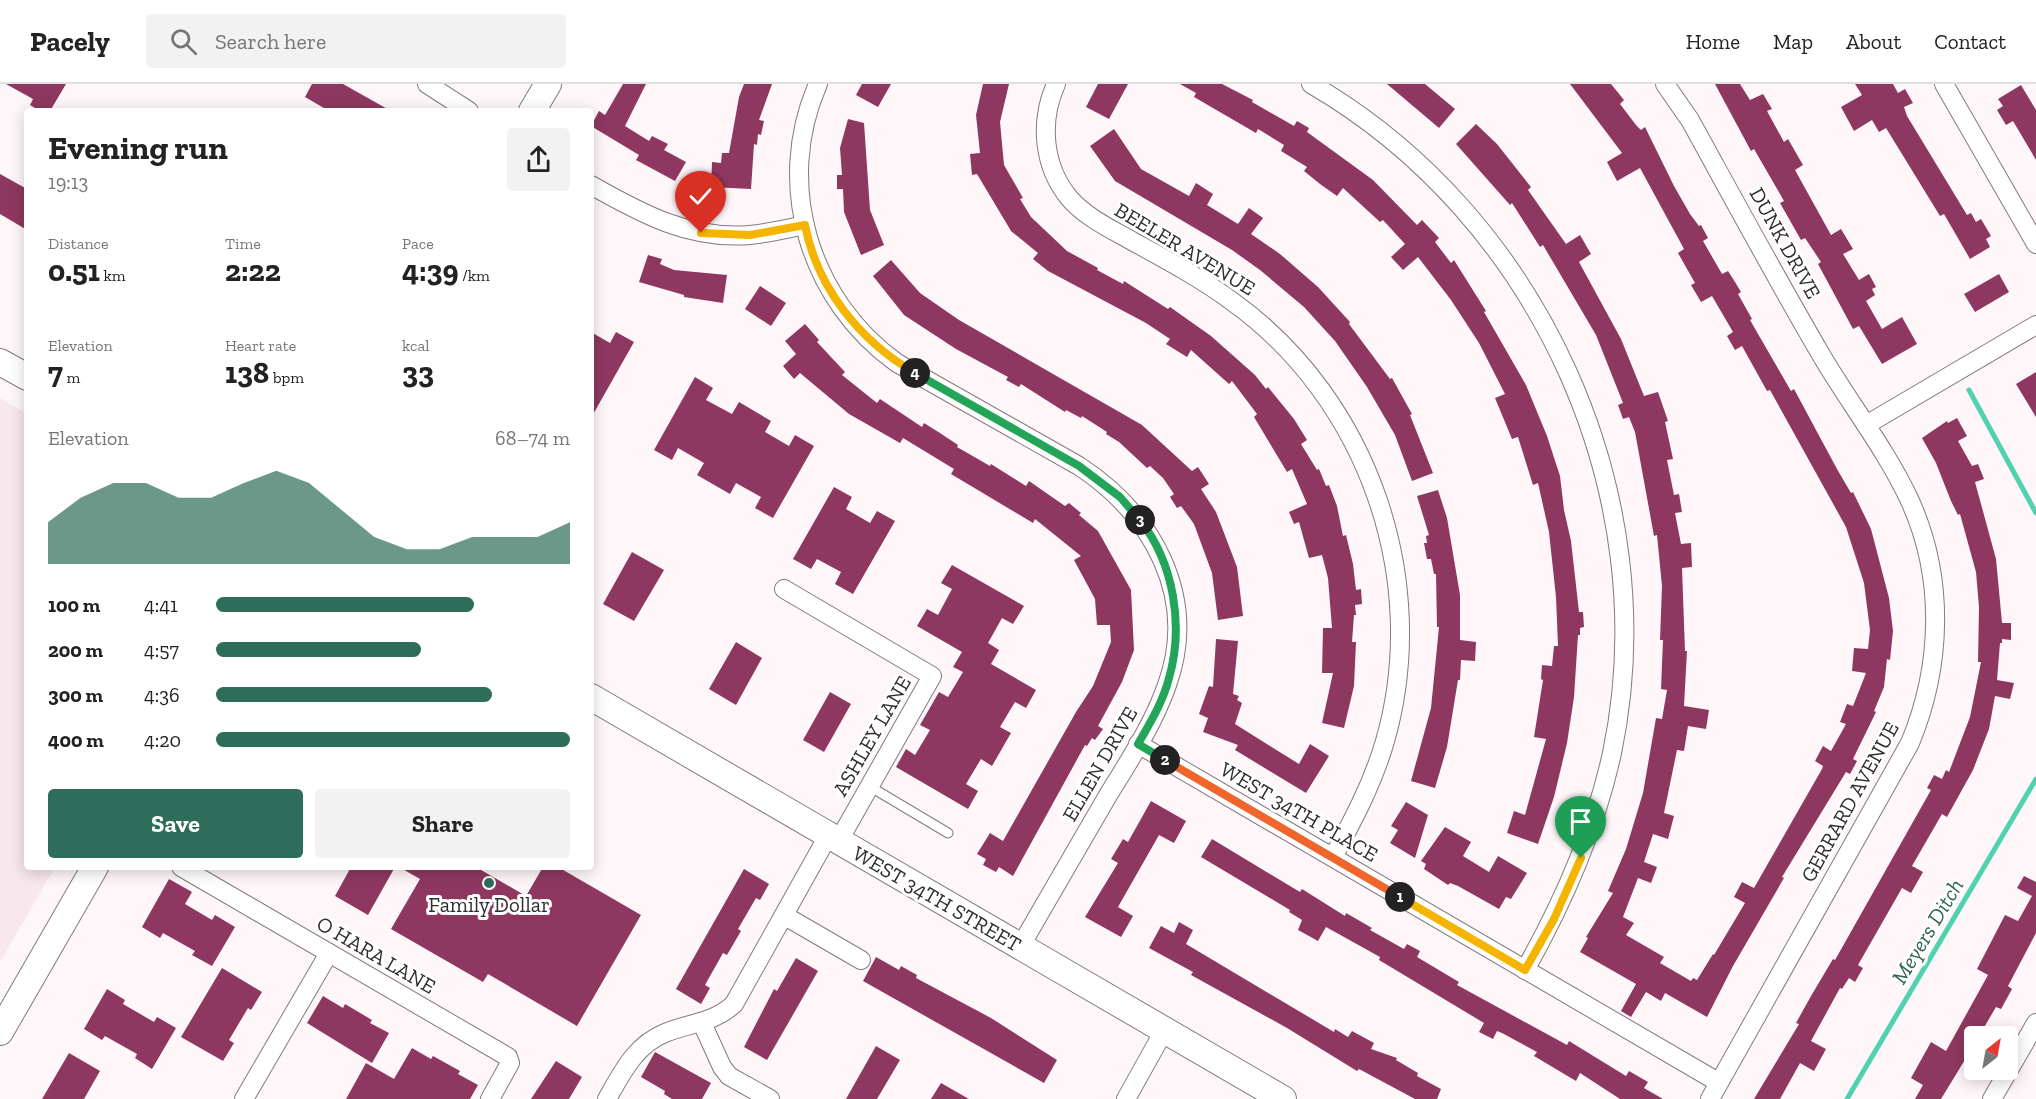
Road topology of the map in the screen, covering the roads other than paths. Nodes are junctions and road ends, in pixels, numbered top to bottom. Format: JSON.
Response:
{"nodes":[{"id":1,"x":427,"y":84,"type":"edge"},
{"id":2,"x":548,"y":84,"type":"edge"},
{"id":3,"x":818,"y":84,"type":"edge"},
{"id":4,"x":1056,"y":84,"type":"edge"},
{"id":5,"x":1311,"y":84,"type":"edge"},
{"id":6,"x":1665,"y":84,"type":"edge"},
{"id":7,"x":1945,"y":84,"type":"edge"},
{"id":8,"x":464,"y":108,"type":"edge"},
{"id":9,"x":534,"y":108,"type":"edge"},
{"id":10,"x":594,"y":187,"type":"edge"},
{"id":11,"x":805,"y":225,"type":"junction"},
{"id":12,"x":2036,"y":244,"type":"edge"},
{"id":13,"x":2036,"y":325,"type":"edge"},
{"id":14,"x":0,"y":362,"type":"edge"},
{"id":15,"x":24,"y":375,"type":"edge"},
{"id":16,"x":1866,"y":425,"type":"junction"},
{"id":17,"x":784,"y":589,"type":"dead end"},
{"id":18,"x":594,"y":699,"type":"edge"},
{"id":19,"x":1138,"y":744,"type":"junction"},
{"id":20,"x":869,"y":786,"type":"junction"},
{"id":21,"x":948,"y":833,"type":"dead end"},
{"id":22,"x":833,"y":839,"type":"junction"},
{"id":23,"x":1333,"y":857,"type":"junction"},
{"id":24,"x":93,"y":870,"type":"edge"},
{"id":25,"x":186,"y":870,"type":"edge"},
{"id":26,"x":785,"y":916,"type":"junction"},
{"id":27,"x":1020,"y":947,"type":"junction"},
{"id":28,"x":329,"y":953,"type":"junction"},
{"id":29,"x":861,"y":960,"type":"dead end"},
{"id":30,"x":1525,"y":970,"type":"junction"},
{"id":31,"x":702,"y":1023,"type":"junction"},
{"id":32,"x":2036,"y":1023,"type":"edge"},
{"id":33,"x":1165,"y":1029,"type":"junction"},
{"id":34,"x":0,"y":1032,"type":"edge"},
{"id":35,"x":1718,"y":1082,"type":"junction"},
{"id":36,"x":244,"y":1099,"type":"edge"},
{"id":37,"x":490,"y":1099,"type":"edge"},
{"id":38,"x":607,"y":1099,"type":"edge"},
{"id":39,"x":770,"y":1099,"type":"edge"},
{"id":40,"x":1126,"y":1099,"type":"edge"},
{"id":41,"x":1283,"y":1099,"type":"edge"},
{"id":42,"x":1710,"y":1099,"type":"edge"},
{"id":43,"x":1992,"y":1099,"type":"edge"}],
"edges":[{"from":1,"to":8,"type":"street"},
{"from":2,"to":9,"type":"street"},
{"from":3,"to":11,"type":"street","name":"ELLEN DRIVE"},
{"from":4,"to":23,"type":"street","name":"BEELER AVENUE"},
{"from":5,"to":30,"type":"street"},
{"from":6,"to":16,"type":"street","name":"DUNK DRIVE"},
{"from":7,"to":12,"type":"street"},
{"from":10,"to":11,"type":"street"},
{"from":11,"to":19,"type":"street","name":"ELLEN DRIVE"},
{"from":13,"to":16,"type":"street"},
{"from":14,"to":15,"type":"street"},
{"from":16,"to":35,"type":"street","name":"GERRARD AVENUE"},
{"from":17,"to":20,"type":"street","name":"ASHLEY LANE"},
{"from":18,"to":22,"type":"street","name":"WEST 34TH STREET"},
{"from":19,"to":23,"type":"street","name":"WEST 34TH PLACE"},
{"from":19,"to":27,"type":"street","name":"ELLEN DRIVE"},
{"from":20,"to":21,"type":"lane"},
{"from":20,"to":22,"type":"street","name":"ASHLEY LANE"},
{"from":22,"to":26,"type":"street","name":"ASHLEY LANE"},
{"from":22,"to":27,"type":"street","name":"WEST 34TH STREET"},
{"from":23,"to":30,"type":"street","name":"WEST 34TH PLACE"},
{"from":24,"to":34,"type":"street"},
{"from":25,"to":28,"type":"street","name":"O HARA LANE"},
{"from":26,"to":29,"type":"street"},
{"from":26,"to":31,"type":"street","name":"ASHLEY LANE"},
{"from":27,"to":33,"type":"street","name":"WEST 34TH STREET"},
{"from":28,"to":36,"type":"street"},
{"from":28,"to":37,"type":"street","name":"O HARA LANE"},
{"from":30,"to":35,"type":"street","name":"WEST 34TH PLACE"},
{"from":31,"to":38,"type":"street","name":"ASHLEY LANE"},
{"from":31,"to":39,"type":"street"},
{"from":32,"to":43,"type":"street"},
{"from":33,"to":40,"type":"street"},
{"from":33,"to":41,"type":"street","name":"WEST 34TH STREET"},
{"from":35,"to":42,"type":"street","name":"GERRARD AVENUE"}]}
